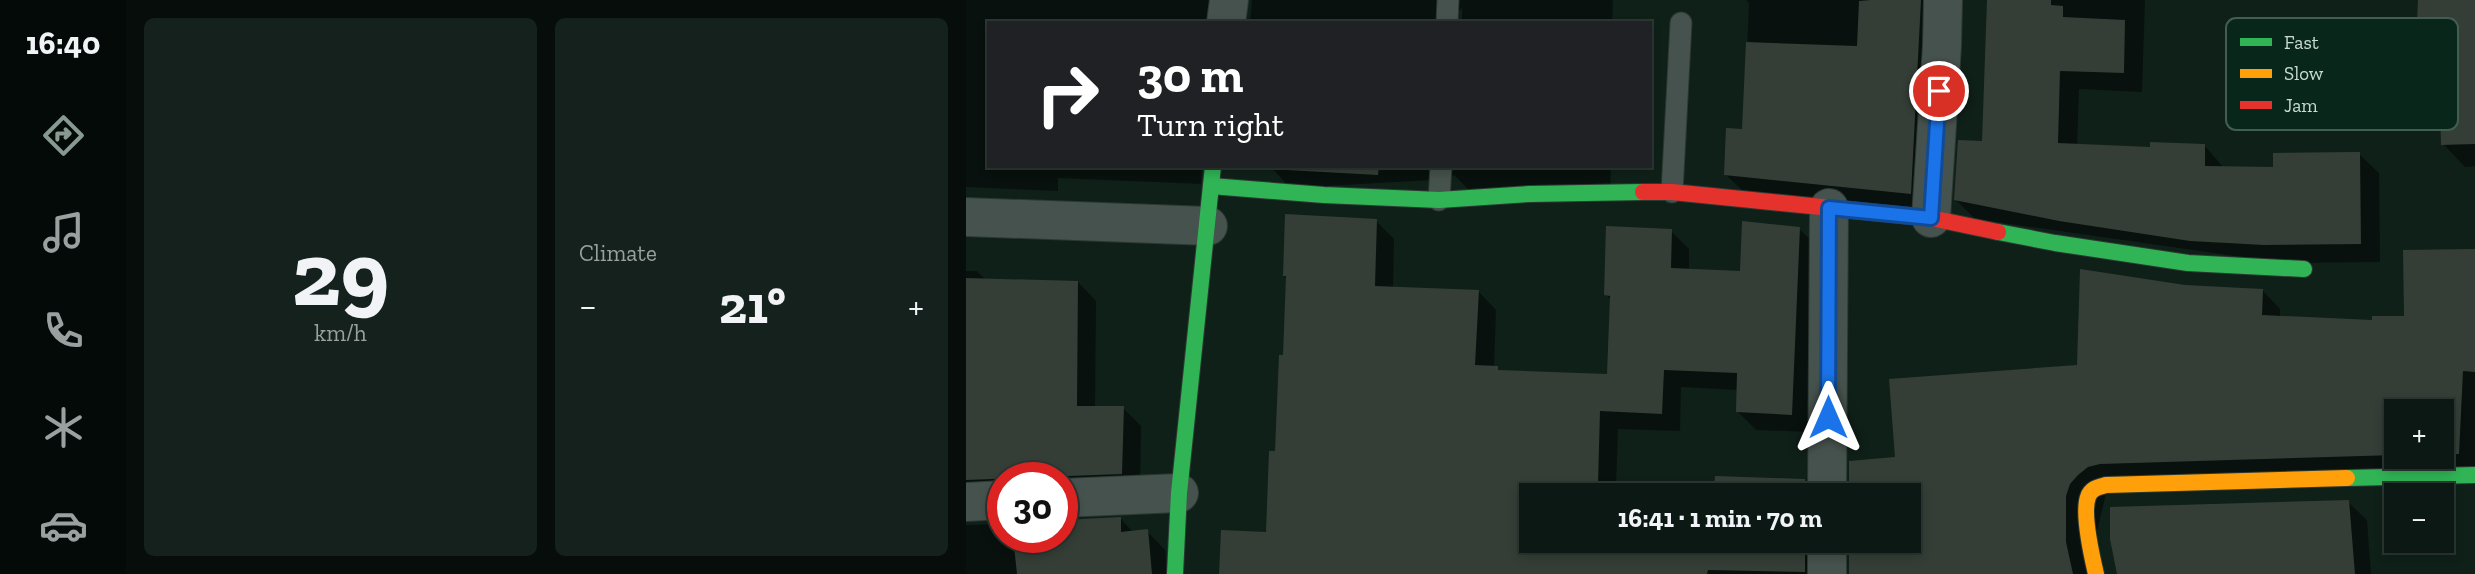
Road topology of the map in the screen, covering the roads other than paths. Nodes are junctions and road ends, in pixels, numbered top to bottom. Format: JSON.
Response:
{"nodes":[{"id":1,"x":1228,"y":0,"type":"edge"},
{"id":2,"x":1448,"y":0,"type":"edge"},
{"id":3,"x":1943,"y":0,"type":"edge"},
{"id":4,"x":1226,"y":21,"type":"edge"},
{"id":5,"x":1447,"y":21,"type":"edge"},
{"id":6,"x":1681,"y":23,"type":"dead end"},
{"id":7,"x":1213,"y":168,"type":"edge"},
{"id":8,"x":1441,"y":168,"type":"edge"},
{"id":9,"x":1211,"y":186,"type":"junction"},
{"id":10,"x":1672,"y":192,"type":"junction"},
{"id":11,"x":1439,"y":200,"type":"junction"},
{"id":12,"x":1829,"y":208,"type":"junction"},
{"id":13,"x":966,"y":217,"type":"edge"},
{"id":14,"x":1931,"y":218,"type":"junction"},
{"id":15,"x":1208,"y":226,"type":"junction"},
{"id":16,"x":2304,"y":269,"type":"dead end"},
{"id":17,"x":2475,"y":475,"type":"edge"},
{"id":18,"x":1827,"y":483,"type":"edge"},
{"id":19,"x":1179,"y":493,"type":"junction"},
{"id":20,"x":1078,"y":497,"type":"edge"},
{"id":21,"x":987,"y":501,"type":"edge"},
{"id":22,"x":966,"y":502,"type":"edge"},
{"id":23,"x":1827,"y":553,"type":"edge"},
{"id":24,"x":1175,"y":574,"type":"edge"},
{"id":25,"x":1827,"y":574,"type":"edge"},
{"id":26,"x":2096,"y":574,"type":"edge"}],
"edges":[{"from":1,"to":4,"type":"street"},
{"from":2,"to":5,"type":"lane"},
{"from":3,"to":14,"type":"street"},
{"from":6,"to":10,"type":"lane"},
{"from":7,"to":9,"type":"street"},
{"from":8,"to":11,"type":"lane"},
{"from":9,"to":11,"type":"street"},
{"from":9,"to":15,"type":"street"},
{"from":10,"to":11,"type":"street"},
{"from":10,"to":12,"type":"street"},
{"from":12,"to":14,"type":"street"},
{"from":12,"to":18,"type":"street"},
{"from":13,"to":15,"type":"street"},
{"from":14,"to":16,"type":"street"},
{"from":15,"to":19,"type":"street"},
{"from":17,"to":26,"type":"street"},
{"from":19,"to":20,"type":"street"},
{"from":19,"to":24,"type":"street"},
{"from":21,"to":22,"type":"street"},
{"from":23,"to":25,"type":"street"}]}
